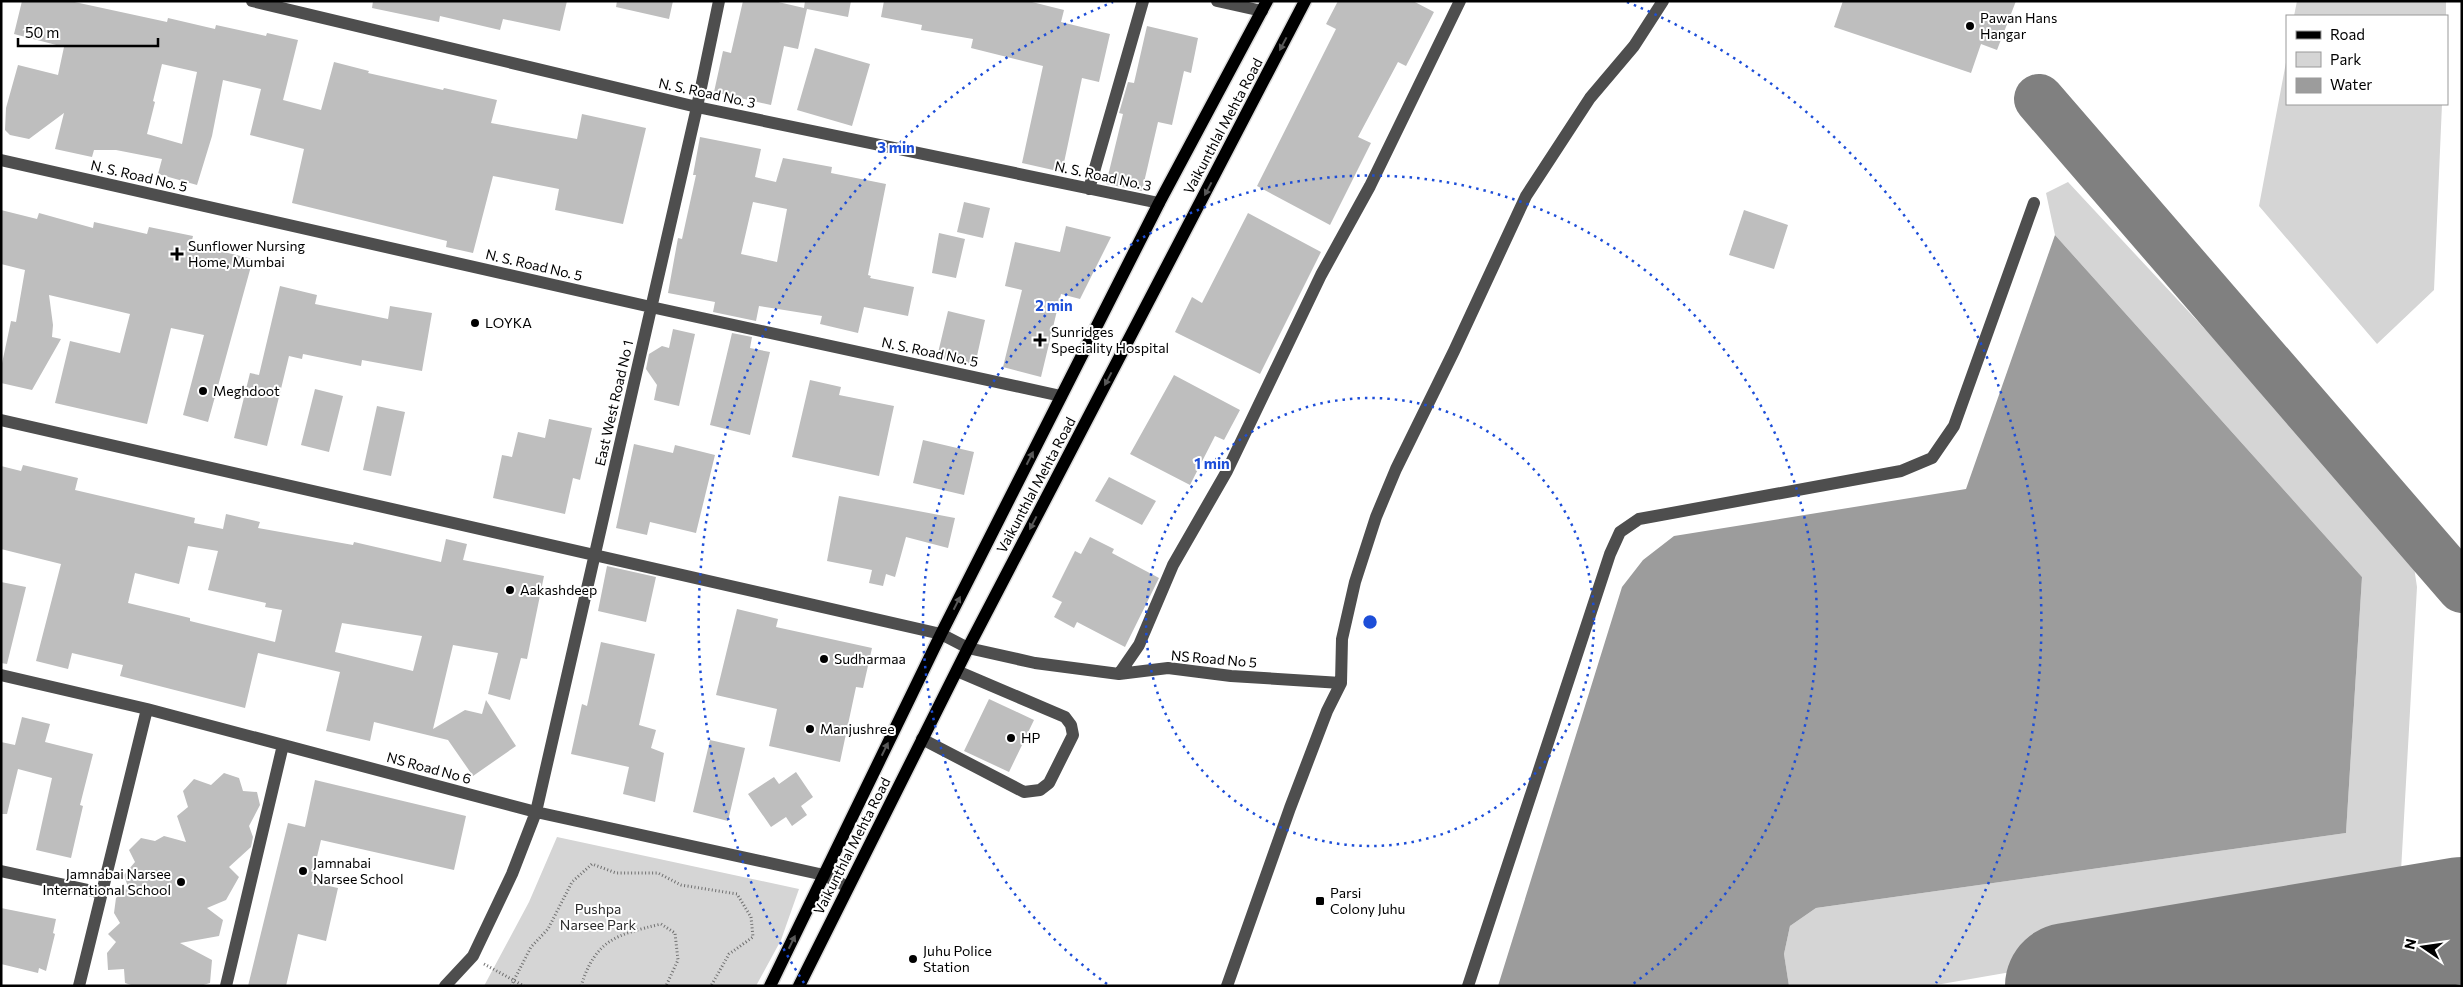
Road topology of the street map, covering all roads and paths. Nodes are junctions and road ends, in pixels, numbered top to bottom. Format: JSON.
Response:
{"nodes":[{"id":1,"x":252,"y":1,"type":"edge"},
{"id":2,"x":719,"y":1,"type":"edge"},
{"id":3,"x":1143,"y":1,"type":"edge"},
{"id":4,"x":1217,"y":1,"type":"edge"},
{"id":5,"x":1305,"y":1,"type":"edge"},
{"id":6,"x":1460,"y":1,"type":"edge"},
{"id":7,"x":1663,"y":1,"type":"edge"},
{"id":8,"x":1264,"y":6,"type":"edge"},
{"id":9,"x":697,"y":107,"type":"junction"},
{"id":10,"x":1,"y":160,"type":"edge"},
{"id":11,"x":1090,"y":189,"type":"junction"},
{"id":12,"x":1158,"y":203,"type":"junction"},
{"id":13,"x":2034,"y":203,"type":"dead end"},
{"id":14,"x":651,"y":307,"type":"junction"},
{"id":15,"x":1061,"y":396,"type":"junction"},
{"id":16,"x":1,"y":420,"type":"edge"},
{"id":17,"x":594,"y":556,"type":"junction"},
{"id":18,"x":941,"y":634,"type":"junction"},
{"id":19,"x":968,"y":648,"type":"junction"},
{"id":20,"x":956,"y":671,"type":"junction"},
{"id":21,"x":1119,"y":674,"type":"junction"},
{"id":22,"x":1,"y":675,"type":"edge"},
{"id":23,"x":1341,"y":683,"type":"junction"},
{"id":24,"x":147,"y":709,"type":"junction"},
{"id":25,"x":922,"y":740,"type":"junction"},
{"id":26,"x":283,"y":745,"type":"junction"},
{"id":27,"x":536,"y":812,"type":"junction"},
{"id":28,"x":1,"y":871,"type":"edge"},
{"id":29,"x":824,"y":875,"type":"junction"},
{"id":30,"x":848,"y":887,"type":"junction"},
{"id":31,"x":102,"y":893,"type":"junction"},
{"id":32,"x":473,"y":956,"type":"junction"},
{"id":33,"x":514,"y":979,"type":"junction"},
{"id":34,"x":79,"y":986,"type":"edge"},
{"id":35,"x":226,"y":986,"type":"edge"},
{"id":36,"x":445,"y":986,"type":"edge"},
{"id":37,"x":511,"y":986,"type":"edge"},
{"id":38,"x":524,"y":986,"type":"edge"},
{"id":39,"x":580,"y":986,"type":"edge"},
{"id":40,"x":666,"y":986,"type":"edge"},
{"id":41,"x":711,"y":986,"type":"edge"},
{"id":42,"x":770,"y":986,"type":"edge"},
{"id":43,"x":799,"y":986,"type":"edge"},
{"id":44,"x":1227,"y":986,"type":"edge"},
{"id":45,"x":1468,"y":986,"type":"edge"}],
"edges":[{"from":1,"to":9,"type":"street","name":"N. S. Road No. 3"},
{"from":2,"to":9,"type":"street","name":"East West Road No 1"},
{"from":3,"to":11,"type":"street"},
{"from":4,"to":8,"type":"street"},
{"from":5,"to":19,"type":"main road","name":"Vaikunthlal Mehta Road","one_way":true},
{"from":6,"to":21,"type":"street"},
{"from":7,"to":23,"type":"street"},
{"from":8,"to":12,"type":"main road","name":"Vaikunthlal Mehta Road"},
{"from":9,"to":11,"type":"street","name":"N. S. Road No. 3"},
{"from":9,"to":14,"type":"street","name":"East West Road No 1"},
{"from":10,"to":14,"type":"street","name":"N. S. Road No. 5"},
{"from":11,"to":12,"type":"street","name":"N. S. Road No. 3"},
{"from":12,"to":15,"type":"main road","name":"Vaikunthlal Mehta Road"},
{"from":13,"to":45,"type":"street"},
{"from":14,"to":15,"type":"street","name":"N. S. Road No. 5"},
{"from":14,"to":17,"type":"street","name":"East West Road No 1"},
{"from":18,"to":15,"type":"main road","name":"Vaikunthlal Mehta Road","one_way":true},
{"from":16,"to":17,"type":"street"},
{"from":17,"to":18,"type":"street"},
{"from":17,"to":27,"type":"street","name":"East West Road No 1"},
{"from":18,"to":19,"type":"street"},
{"from":29,"to":18,"type":"main road","name":"Vaikunthlal Mehta Road","one_way":true},
{"from":19,"to":20,"type":"main road","name":"Vaikunthlal Mehta Road"},
{"from":19,"to":21,"type":"street","name":"NS Road No 5"},
{"from":20,"to":25,"type":"main road","name":"Vaikunthlal Mehta Road"},
{"from":20,"to":25,"type":"street"},
{"from":21,"to":23,"type":"street","name":"NS Road No 5"},
{"from":22,"to":24,"type":"street","name":"NS Road No 6"},
{"from":23,"to":44,"type":"street"},
{"from":24,"to":26,"type":"street","name":"NS Road No 6"},
{"from":24,"to":31,"type":"street"},
{"from":25,"to":30,"type":"main road","name":"Vaikunthlal Mehta Road"},
{"from":26,"to":27,"type":"street","name":"NS Road No 6"},
{"from":26,"to":35,"type":"street"},
{"from":27,"to":29,"type":"street","name":"NS Road No 6"},
{"from":27,"to":32,"type":"street","name":"East West Road No 1"},
{"from":28,"to":31,"type":"street"},
{"from":29,"to":30,"type":"street","name":"NS Road No 6"},
{"from":42,"to":29,"type":"main road","name":"Vaikunthlal Mehta Road","one_way":true},
{"from":30,"to":43,"type":"main road","name":"Vaikunthlal Mehta Road"},
{"from":31,"to":34,"type":"street"},
{"from":32,"to":33,"type":"path"},
{"from":32,"to":36,"type":"street","name":"East West Road No 1"},
{"from":33,"to":37,"type":"path"},
{"from":33,"to":38,"type":"path"},
{"from":33,"to":41,"type":"path"},
{"from":39,"to":40,"type":"path"}]}
